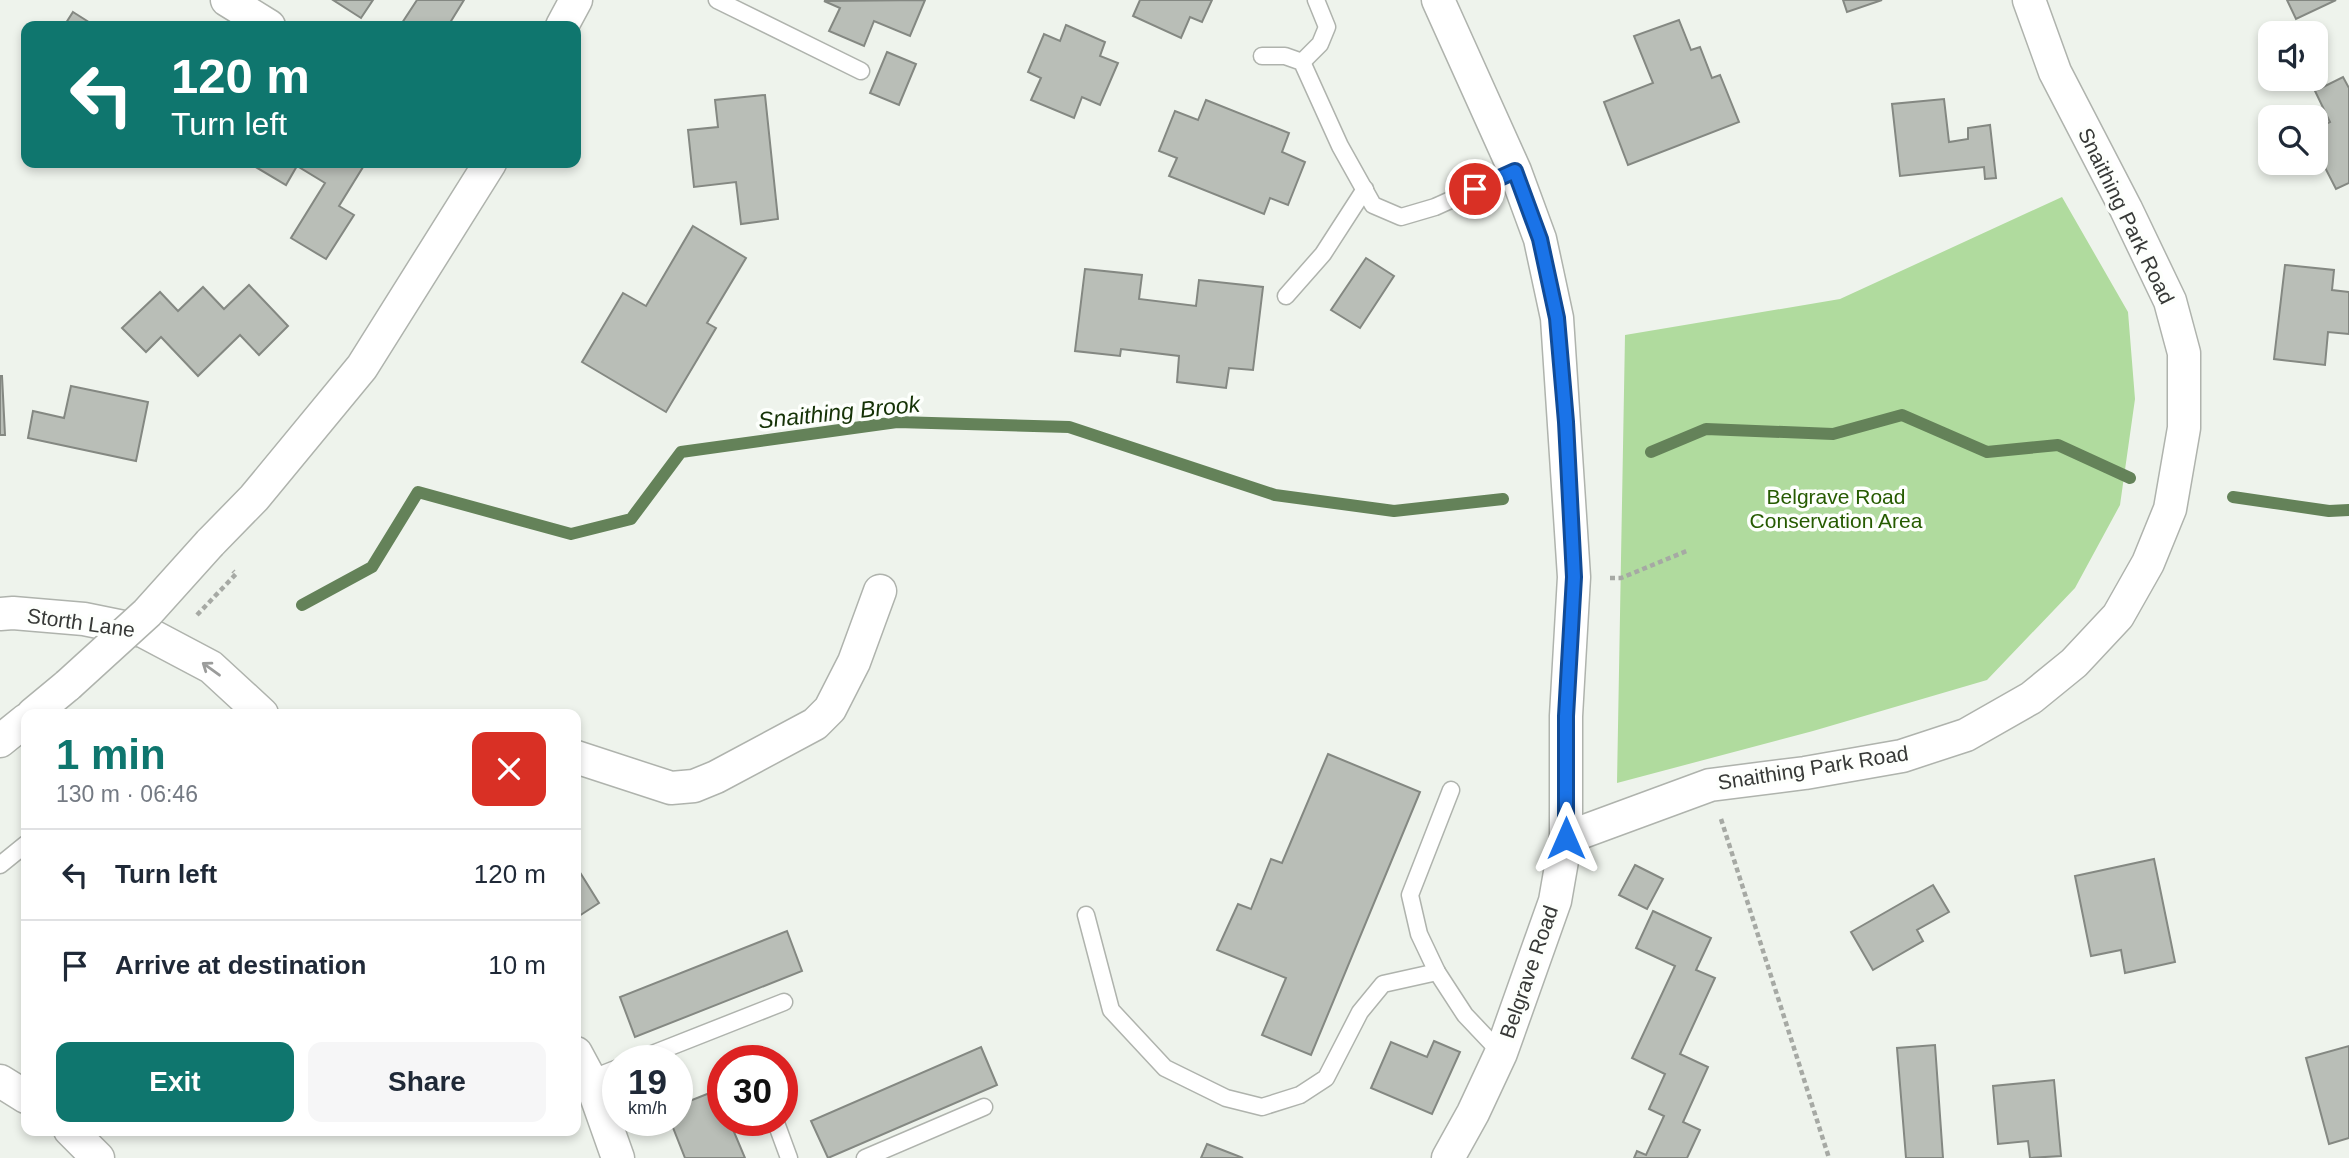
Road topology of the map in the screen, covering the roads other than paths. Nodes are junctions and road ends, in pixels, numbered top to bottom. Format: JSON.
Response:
{"nodes":[{"id":1,"x":228,"y":0,"type":"edge"},
{"id":2,"x":576,"y":0,"type":"edge"},
{"id":3,"x":717,"y":0,"type":"edge"},
{"id":4,"x":1316,"y":0,"type":"edge"},
{"id":5,"x":1438,"y":0,"type":"edge"},
{"id":6,"x":2029,"y":0,"type":"edge"},
{"id":7,"x":261,"y":21,"type":"edge"},
{"id":8,"x":565,"y":21,"type":"edge"},
{"id":9,"x":1262,"y":56,"type":"dead end"},
{"id":10,"x":1302,"y":62,"type":"junction"},
{"id":11,"x":861,"y":71,"type":"dead end"},
{"id":12,"x":485,"y":168,"type":"edge"},
{"id":13,"x":1515,"y":171,"type":"junction"},
{"id":14,"x":1365,"y":189,"type":"junction"},
{"id":15,"x":1286,"y":296,"type":"dead end"},
{"id":16,"x":880,"y":591,"type":"dead end"},
{"id":17,"x":7,"y":614,"type":"edge"},
{"id":18,"x":39,"y":709,"type":"edge"},
{"id":19,"x":257,"y":709,"type":"edge"},
{"id":20,"x":21,"y":724,"type":"edge"},
{"id":21,"x":0,"y":741,"type":"edge"},
{"id":22,"x":581,"y":759,"type":"edge"},
{"id":23,"x":1451,"y":790,"type":"dead end"},
{"id":24,"x":1566,"y":838,"type":"junction"},
{"id":25,"x":21,"y":848,"type":"edge"},
{"id":26,"x":0,"y":864,"type":"edge"},
{"id":27,"x":1086,"y":915,"type":"dead end"},
{"id":28,"x":1437,"y":972,"type":"junction"},
{"id":29,"x":785,"y":1002,"type":"dead end"},
{"id":30,"x":675,"y":1045,"type":"edge"},
{"id":31,"x":1501,"y":1053,"type":"junction"},
{"id":32,"x":594,"y":1067,"type":"edge"},
{"id":33,"x":0,"y":1081,"type":"edge"},
{"id":34,"x":21,"y":1094,"type":"edge"},
{"id":35,"x":984,"y":1107,"type":"dead end"},
{"id":36,"x":76,"y":1136,"type":"edge"},
{"id":37,"x":781,"y":1136,"type":"edge"},
{"id":38,"x":98,"y":1158,"type":"edge"},
{"id":39,"x":618,"y":1158,"type":"edge"},
{"id":40,"x":789,"y":1158,"type":"edge"},
{"id":41,"x":865,"y":1158,"type":"edge"},
{"id":42,"x":1448,"y":1158,"type":"edge"}],
"edges":[{"from":1,"to":7,"type":"street"},
{"from":2,"to":8,"type":"street"},
{"from":3,"to":11,"type":"lane"},
{"from":4,"to":10,"type":"lane"},
{"from":5,"to":13,"type":"street","name":"Belgrave Road"},
{"from":6,"to":24,"type":"street","name":"Snaithing Park Road"},
{"from":9,"to":10,"type":"lane"},
{"from":10,"to":14,"type":"lane"},
{"from":12,"to":18,"type":"street","bridge":true},
{"from":13,"to":14,"type":"lane"},
{"from":13,"to":24,"type":"street","name":"Belgrave Road"},
{"from":14,"to":15,"type":"lane"},
{"from":16,"to":22,"type":"street"},
{"from":19,"to":17,"type":"street","name":"Storth Lane","one_way":true},
{"from":20,"to":21,"type":"street"},
{"from":23,"to":28,"type":"lane"},
{"from":24,"to":31,"type":"street","name":"Belgrave Road"},
{"from":25,"to":26,"type":"lane"},
{"from":27,"to":28,"type":"lane"},
{"from":28,"to":31,"type":"lane"},
{"from":29,"to":30,"type":"lane"},
{"from":31,"to":42,"type":"street","name":"Belgrave Road"},
{"from":32,"to":39,"type":"street"},
{"from":33,"to":34,"type":"street"},
{"from":35,"to":41,"type":"lane"},
{"from":36,"to":38,"type":"street"},
{"from":37,"to":40,"type":"lane"}]}
